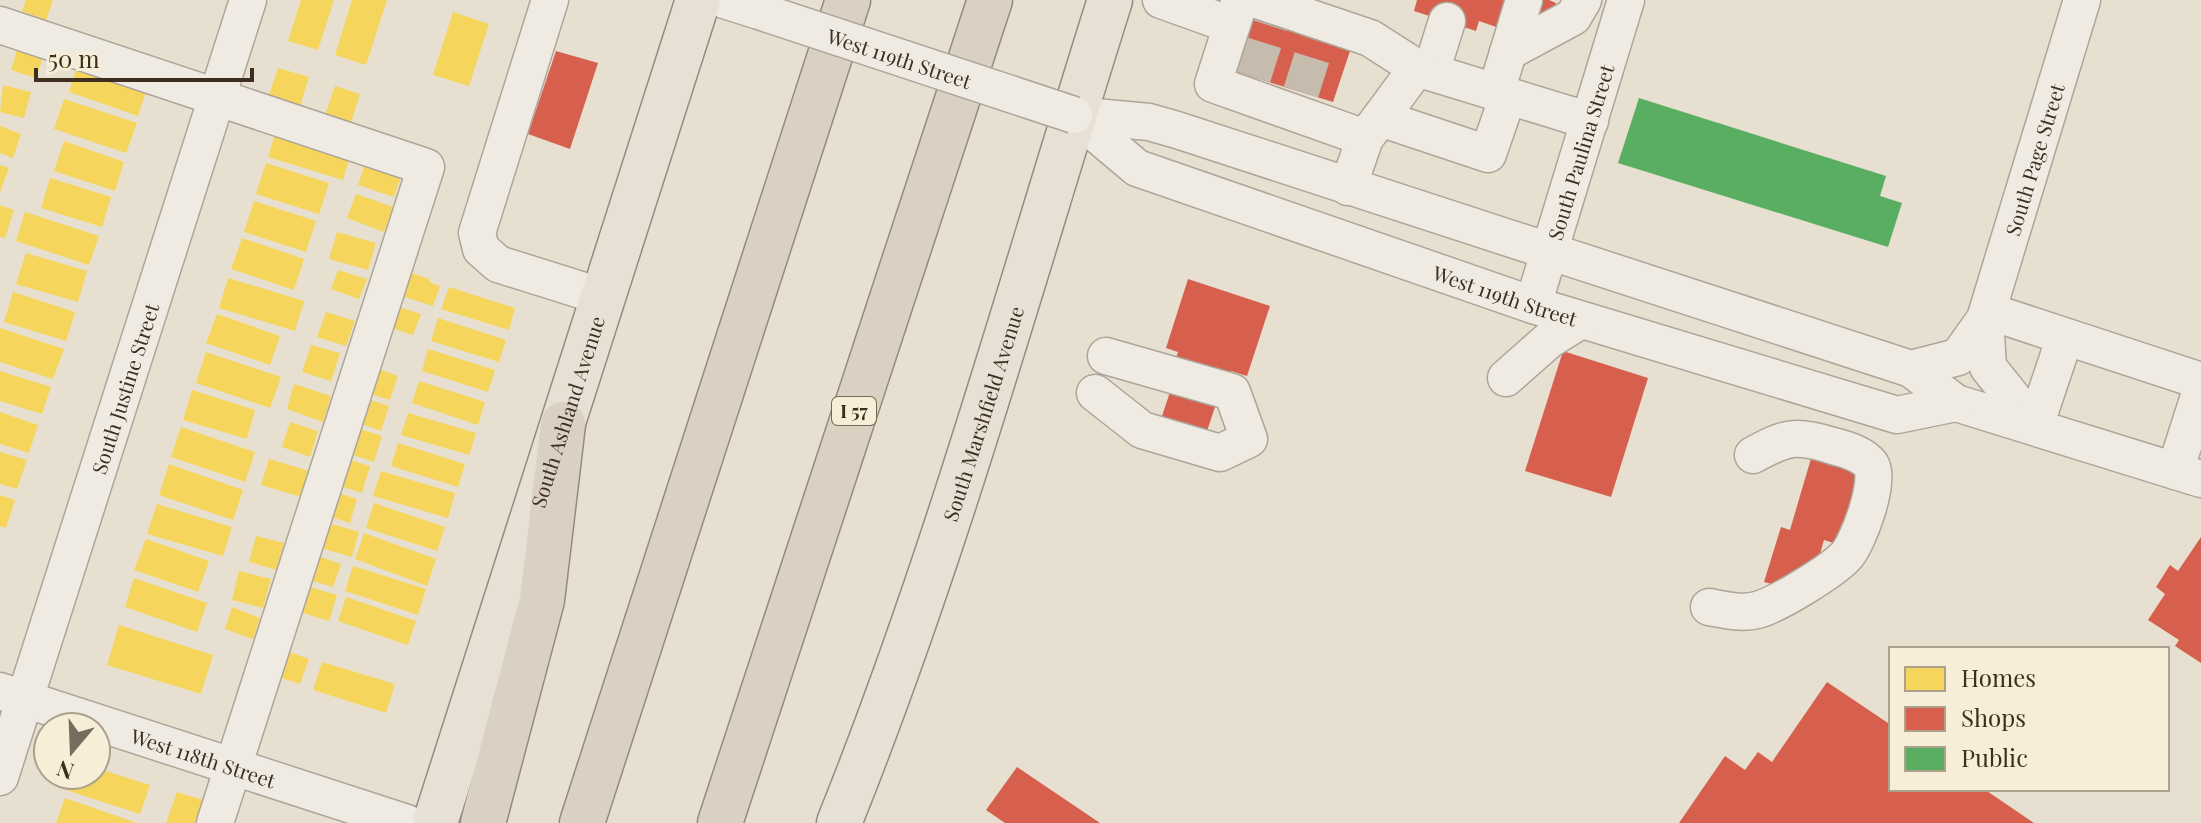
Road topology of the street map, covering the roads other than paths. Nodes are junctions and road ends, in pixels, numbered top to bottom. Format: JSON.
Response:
{"nodes":[{"id":1,"x":248,"y":0,"type":"edge"},
{"id":2,"x":550,"y":0,"type":"edge"},
{"id":3,"x":698,"y":0,"type":"edge"},
{"id":4,"x":724,"y":0,"type":"edge"},
{"id":5,"x":848,"y":0,"type":"edge"},
{"id":6,"x":990,"y":0,"type":"edge"},
{"id":7,"x":1110,"y":0,"type":"edge"},
{"id":8,"x":1161,"y":0,"type":"edge"},
{"id":9,"x":1524,"y":0,"type":"edge"},
{"id":10,"x":1583,"y":0,"type":"edge"},
{"id":11,"x":1626,"y":0,"type":"edge"},
{"id":12,"x":2082,"y":0,"type":"edge"},
{"id":13,"x":1268,"y":9,"type":"edge"},
{"id":14,"x":1236,"y":12,"type":"edge"},
{"id":15,"x":1447,"y":21,"type":"dead end"},
{"id":16,"x":3,"y":37,"type":"edge"},
{"id":17,"x":1508,"y":52,"type":"junction"},
{"id":18,"x":1424,"y":70,"type":"junction"},
{"id":19,"x":1502,"y":94,"type":"junction"},
{"id":20,"x":217,"y":98,"type":"junction"},
{"id":21,"x":1074,"y":115,"type":"junction"},
{"id":22,"x":1590,"y":121,"type":"junction"},
{"id":23,"x":1373,"y":128,"type":"junction"},
{"id":24,"x":1348,"y":187,"type":"junction"},
{"id":25,"x":1549,"y":253,"type":"junction"},
{"id":26,"x":603,"y":297,"type":"junction"},
{"id":27,"x":1533,"y":305,"type":"junction"},
{"id":28,"x":1986,"y":315,"type":"junction"},
{"id":29,"x":1581,"y":320,"type":"junction"},
{"id":30,"x":2065,"y":337,"type":"junction"},
{"id":31,"x":1911,"y":369,"type":"junction"},
{"id":32,"x":1100,"y":374,"type":"joint"},
{"id":33,"x":1506,"y":378,"type":"dead end"},
{"id":34,"x":2201,"y":381,"type":"edge"},
{"id":35,"x":2201,"y":390,"type":"edge"},
{"id":36,"x":1956,"y":403,"type":"junction"},
{"id":37,"x":563,"y":424,"type":"junction"},
{"id":38,"x":2035,"y":426,"type":"junction"},
{"id":39,"x":1753,"y":455,"type":"dead end"},
{"id":40,"x":2188,"y":475,"type":"edge"},
{"id":41,"x":1709,"y":607,"type":"dead end"},
{"id":42,"x":12,"y":695,"type":"edge"},
{"id":43,"x":233,"y":767,"type":"junction"},
{"id":44,"x":0,"y":777,"type":"edge"},
{"id":45,"x":215,"y":823,"type":"edge"},
{"id":46,"x":407,"y":823,"type":"edge"},
{"id":47,"x":435,"y":823,"type":"edge"},
{"id":48,"x":483,"y":823,"type":"edge"},
{"id":49,"x":582,"y":823,"type":"edge"},
{"id":50,"x":720,"y":823,"type":"edge"},
{"id":51,"x":839,"y":823,"type":"edge"}],
"edges":[{"from":1,"to":20,"type":"street","name":"South Justine Street"},
{"from":2,"to":26,"type":"street"},
{"from":3,"to":26,"type":"main road","name":"South Ashland Avenue"},
{"from":4,"to":21,"type":"street","name":"West 119th Street","bridge":true},
{"from":5,"to":49,"type":"highway"},
{"from":6,"to":50,"type":"highway","number":"I 57"},
{"from":7,"to":21,"type":"main road","name":"South Marshfield Avenue"},
{"from":8,"to":14,"type":"street"},
{"from":9,"to":17,"type":"street"},
{"from":10,"to":17,"type":"street"},
{"from":11,"to":22,"type":"street","name":"South Paulina Street"},
{"from":12,"to":28,"type":"street","name":"South Page Street"},
{"from":13,"to":18,"type":"street"},
{"from":14,"to":23,"type":"street"},
{"from":15,"to":18,"type":"street"},
{"from":16,"to":20,"type":"street"},
{"from":17,"to":19,"type":"street"},
{"from":18,"to":19,"type":"street"},
{"from":18,"to":23,"type":"street"},
{"from":19,"to":22,"type":"street"},
{"from":19,"to":23,"type":"street"},
{"from":20,"to":42,"type":"street","name":"South Justine Street"},
{"from":20,"to":43,"type":"street"},
{"from":21,"to":24,"type":"street","name":"West 119th Street"},
{"from":21,"to":27,"type":"street","name":"West 119th Street"},
{"from":21,"to":51,"type":"main road","name":"South Marshfield Avenue"},
{"from":22,"to":25,"type":"street","name":"South Paulina Street"},
{"from":23,"to":24,"type":"street"},
{"from":24,"to":25,"type":"street","name":"West 119th Street"},
{"from":25,"to":27,"type":"street","name":"South Paulina Street"},
{"from":25,"to":31,"type":"street","name":"West 119th Street"},
{"from":26,"to":37,"type":"main road","name":"South Ashland Avenue"},
{"from":27,"to":29,"type":"street","name":"West 119th Street"},
{"from":28,"to":30,"type":"street"},
{"from":28,"to":31,"type":"street","name":"South Page Street"},
{"from":28,"to":38,"type":"street","name":"South Page Street"},
{"from":29,"to":33,"type":"street"},
{"from":29,"to":36,"type":"street","name":"West 119th Street"},
{"from":30,"to":34,"type":"street"},
{"from":30,"to":38,"type":"street"},
{"from":31,"to":36,"type":"street","name":"West 119th Street"},
{"from":32,"to":32,"type":"street"},
{"from":35,"to":40,"type":"street"},
{"from":36,"to":38,"type":"street","name":"West 119th Street"},
{"from":37,"to":47,"type":"main road","name":"South Ashland Avenue"},
{"from":37,"to":48,"type":"highway"},
{"from":38,"to":40,"type":"street","name":"West 119th Street"},
{"from":39,"to":41,"type":"street"},
{"from":42,"to":43,"type":"street","name":"West 118th Street"},
{"from":42,"to":44,"type":"street","name":"South Justine Street"},
{"from":43,"to":45,"type":"street"},
{"from":43,"to":46,"type":"street","name":"West 118th Street"}]}
